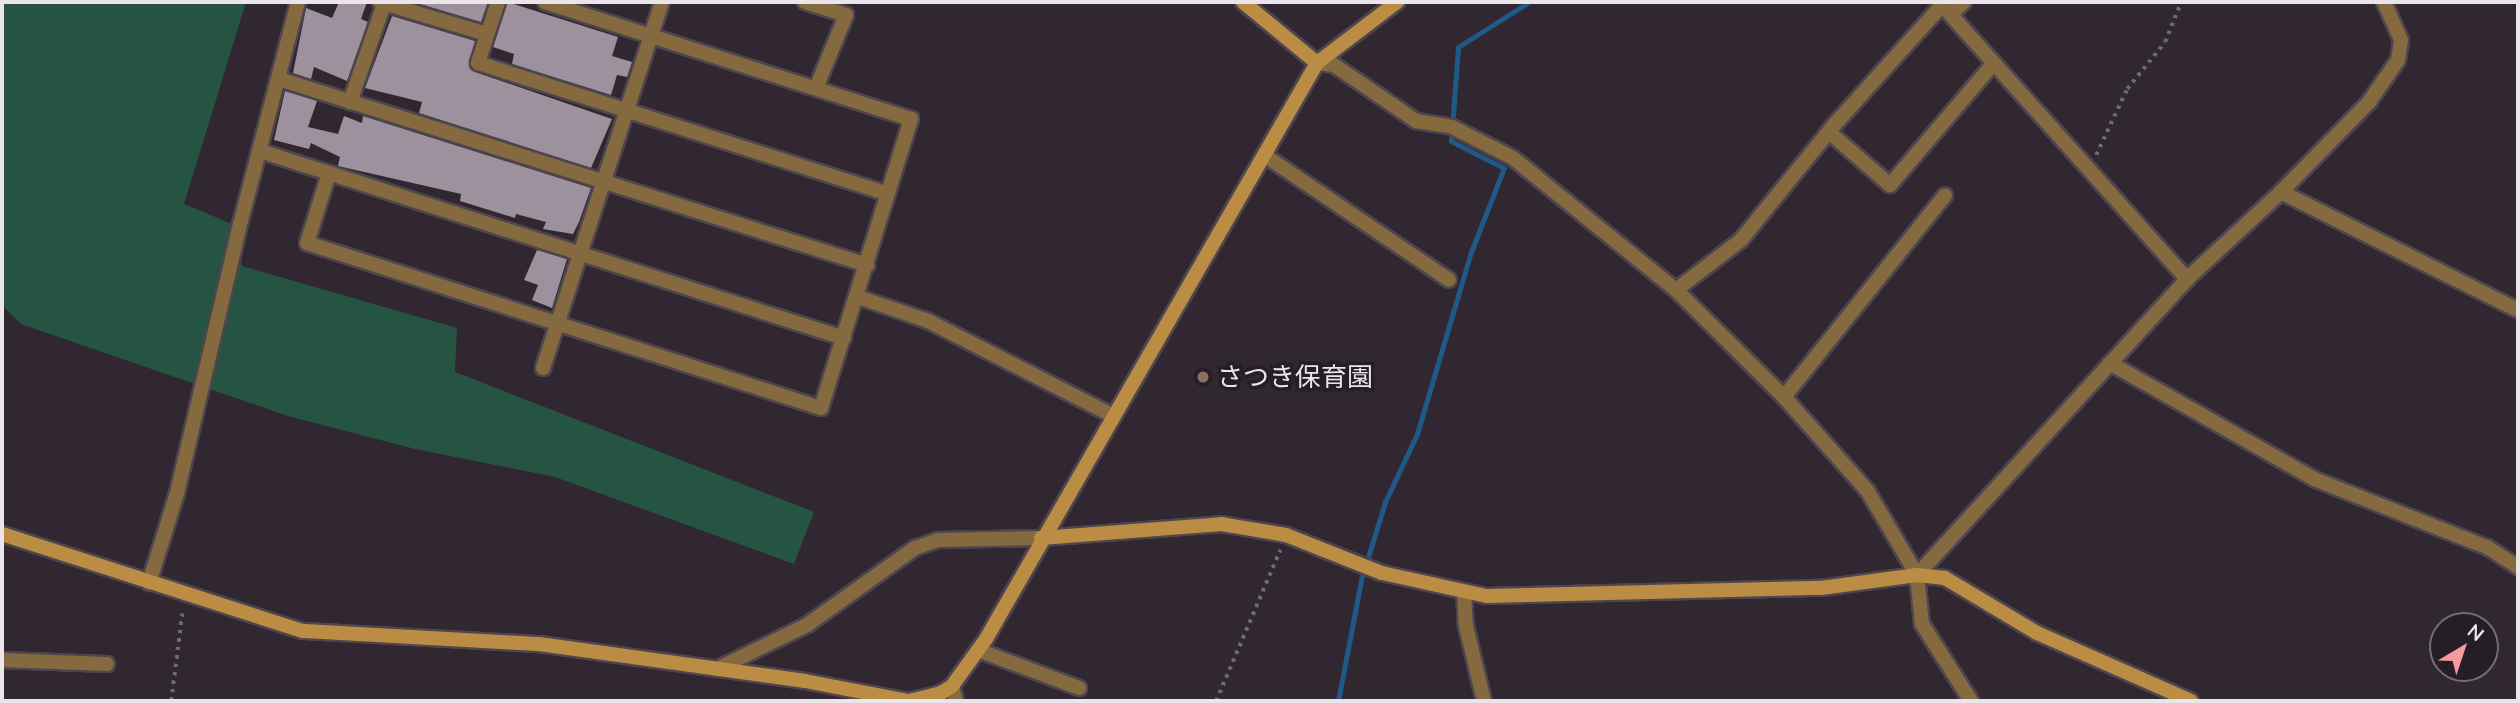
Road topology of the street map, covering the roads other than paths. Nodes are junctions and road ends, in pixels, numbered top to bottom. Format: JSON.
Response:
{"nodes":[{"id":1,"x":298,"y":2,"type":"edge"},
{"id":2,"x":498,"y":2,"type":"edge"},
{"id":3,"x":545,"y":2,"type":"edge"},
{"id":4,"x":662,"y":2,"type":"edge"},
{"id":5,"x":805,"y":2,"type":"edge"},
{"id":6,"x":1243,"y":2,"type":"edge"},
{"id":7,"x":1397,"y":2,"type":"edge"},
{"id":8,"x":1964,"y":2,"type":"edge"},
{"id":9,"x":2384,"y":2,"type":"edge"},
{"id":10,"x":382,"y":3,"type":"edge"},
{"id":11,"x":1951,"y":14,"type":"junction"},
{"id":12,"x":487,"y":34,"type":"junction"},
{"id":13,"x":651,"y":35,"type":"junction"},
{"id":14,"x":1317,"y":64,"type":"junction"},
{"id":15,"x":1992,"y":65,"type":"junction"},
{"id":16,"x":278,"y":79,"type":"junction"},
{"id":17,"x":816,"y":88,"type":"junction"},
{"id":18,"x":350,"y":102,"type":"junction"},
{"id":19,"x":627,"y":111,"type":"junction"},
{"id":20,"x":1829,"y":132,"type":"junction"},
{"id":21,"x":260,"y":151,"type":"junction"},
{"id":22,"x":1264,"y":155,"type":"junction"},
{"id":23,"x":329,"y":173,"type":"junction"},
{"id":24,"x":604,"y":182,"type":"junction"},
{"id":25,"x":2281,"y":192,"type":"junction"},
{"id":26,"x":888,"y":194,"type":"junction"},
{"id":27,"x":1945,"y":195,"type":"dead end"},
{"id":28,"x":583,"y":254,"type":"junction"},
{"id":29,"x":867,"y":265,"type":"junction"},
{"id":30,"x":2187,"y":279,"type":"junction"},
{"id":31,"x":1449,"y":280,"type":"dead end"},
{"id":32,"x":1675,"y":290,"type":"junction"},
{"id":33,"x":858,"y":297,"type":"junction"},
{"id":34,"x":2518,"y":310,"type":"edge"},
{"id":35,"x":559,"y":323,"type":"junction"},
{"id":36,"x":844,"y":338,"type":"junction"},
{"id":37,"x":2110,"y":363,"type":"junction"},
{"id":38,"x":542,"y":369,"type":"dead end"},
{"id":39,"x":1784,"y":397,"type":"junction"},
{"id":40,"x":1112,"y":415,"type":"junction"},
{"id":41,"x":2,"y":534,"type":"edge"},
{"id":42,"x":1041,"y":538,"type":"junction"},
{"id":43,"x":2518,"y":567,"type":"edge"},
{"id":44,"x":1917,"y":575,"type":"junction"},
{"id":45,"x":149,"y":583,"type":"junction"},
{"id":46,"x":1464,"y":592,"type":"junction"},
{"id":47,"x":978,"y":650,"type":"junction"},
{"id":48,"x":2,"y":660,"type":"edge"},
{"id":49,"x":107,"y":664,"type":"dead end"},
{"id":50,"x":717,"y":668,"type":"junction"},
{"id":51,"x":952,"y":686,"type":"junction"},
{"id":52,"x":1079,"y":688,"type":"dead end"},
{"id":53,"x":956,"y":701,"type":"edge"},
{"id":54,"x":1484,"y":701,"type":"edge"},
{"id":55,"x":1971,"y":701,"type":"edge"},
{"id":56,"x":2191,"y":701,"type":"edge"}],
"edges":[{"from":1,"to":16,"type":"street"},
{"from":2,"to":12,"type":"street"},
{"from":3,"to":13,"type":"street"},
{"from":4,"to":13,"type":"street"},
{"from":5,"to":17,"type":"street"},
{"from":6,"to":14,"type":"street"},
{"from":7,"to":14,"type":"street"},
{"from":8,"to":11,"type":"street"},
{"from":9,"to":25,"type":"street"},
{"from":10,"to":12,"type":"street"},
{"from":10,"to":18,"type":"street"},
{"from":11,"to":15,"type":"street"},
{"from":11,"to":20,"type":"street"},
{"from":12,"to":19,"type":"street"},
{"from":13,"to":17,"type":"street"},
{"from":13,"to":19,"type":"street"},
{"from":14,"to":22,"type":"street"},
{"from":14,"to":32,"type":"street"},
{"from":15,"to":20,"type":"street"},
{"from":15,"to":30,"type":"street"},
{"from":16,"to":18,"type":"street"},
{"from":16,"to":21,"type":"street"},
{"from":17,"to":26,"type":"street"},
{"from":18,"to":24,"type":"street"},
{"from":19,"to":24,"type":"street"},
{"from":19,"to":26,"type":"street"},
{"from":20,"to":32,"type":"street"},
{"from":21,"to":23,"type":"street"},
{"from":21,"to":45,"type":"street"},
{"from":22,"to":31,"type":"street"},
{"from":22,"to":40,"type":"street"},
{"from":23,"to":28,"type":"street"},
{"from":23,"to":35,"type":"street"},
{"from":24,"to":28,"type":"street"},
{"from":24,"to":29,"type":"street"},
{"from":25,"to":30,"type":"street"},
{"from":25,"to":34,"type":"street"},
{"from":26,"to":29,"type":"street"},
{"from":27,"to":39,"type":"street"},
{"from":28,"to":35,"type":"street"},
{"from":28,"to":36,"type":"street"},
{"from":29,"to":33,"type":"street"},
{"from":30,"to":37,"type":"street"},
{"from":32,"to":39,"type":"street"},
{"from":33,"to":36,"type":"street"},
{"from":33,"to":40,"type":"street"},
{"from":35,"to":36,"type":"street"},
{"from":35,"to":38,"type":"street"},
{"from":37,"to":43,"type":"street"},
{"from":37,"to":44,"type":"street"},
{"from":39,"to":44,"type":"street"},
{"from":40,"to":42,"type":"street"},
{"from":41,"to":45,"type":"street"},
{"from":42,"to":46,"type":"street"},
{"from":42,"to":47,"type":"street"},
{"from":42,"to":50,"type":"street"},
{"from":44,"to":46,"type":"street"},
{"from":44,"to":55,"type":"street"},
{"from":44,"to":56,"type":"street"},
{"from":45,"to":50,"type":"street"},
{"from":46,"to":54,"type":"street"},
{"from":47,"to":51,"type":"street"},
{"from":47,"to":52,"type":"street"},
{"from":48,"to":49,"type":"street"},
{"from":50,"to":51,"type":"street"},
{"from":51,"to":53,"type":"street"}]}
